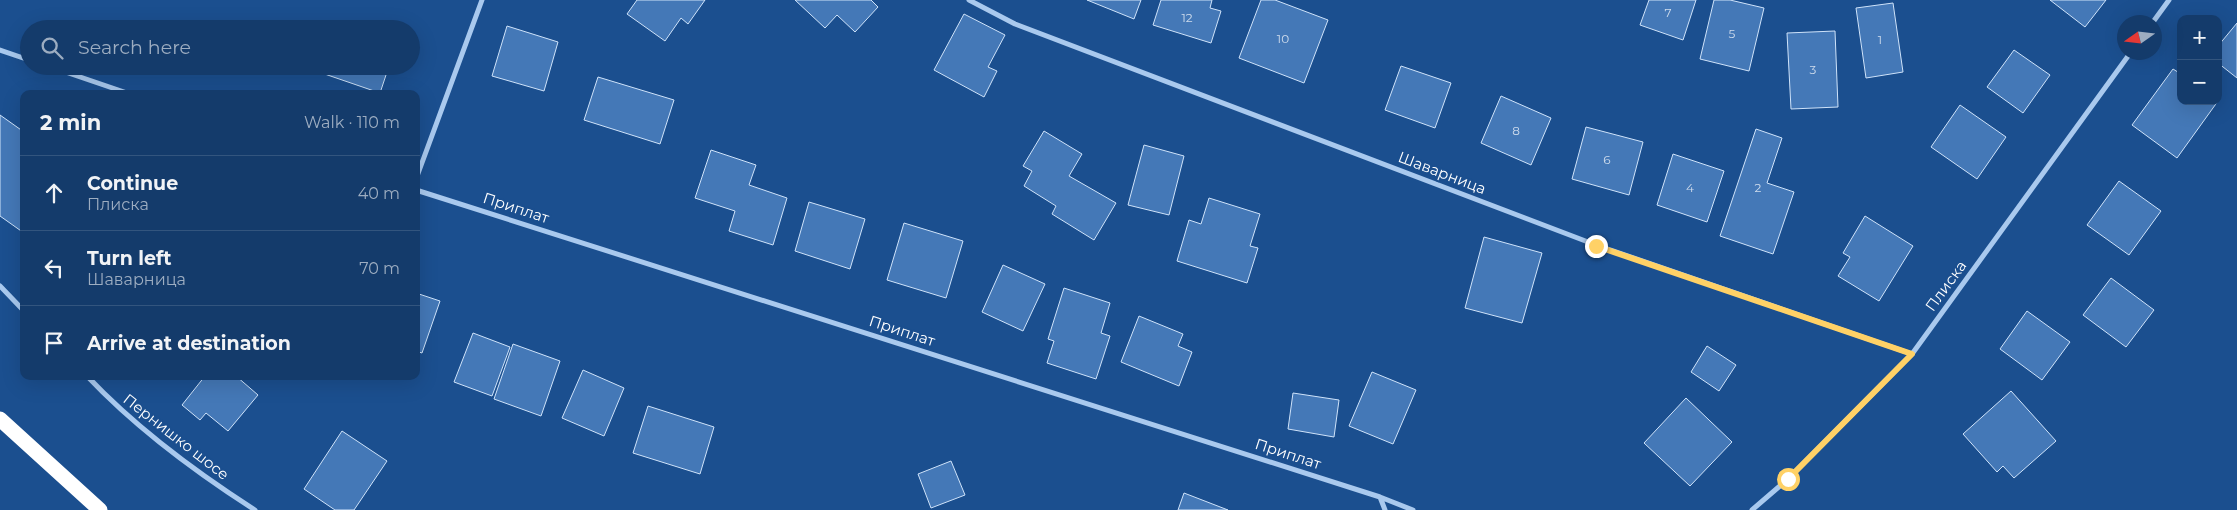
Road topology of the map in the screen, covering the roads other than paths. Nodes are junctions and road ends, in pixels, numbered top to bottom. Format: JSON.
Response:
{"nodes":[{"id":1,"x":482,"y":0,"type":"edge"},
{"id":2,"x":969,"y":0,"type":"edge"},
{"id":3,"x":2169,"y":0,"type":"edge"},
{"id":4,"x":2158,"y":15,"type":"edge"},
{"id":5,"x":0,"y":50,"type":"edge"},
{"id":6,"x":20,"y":57,"type":"edge"},
{"id":7,"x":2125,"y":60,"type":"edge"},
{"id":8,"x":74,"y":75,"type":"edge"},
{"id":9,"x":118,"y":90,"type":"edge"},
{"id":10,"x":420,"y":168,"type":"edge"},
{"id":11,"x":420,"y":191,"type":"edge"},
{"id":12,"x":0,"y":286,"type":"edge"},
{"id":13,"x":20,"y":307,"type":"edge"},
{"id":14,"x":1912,"y":354,"type":"junction"},
{"id":15,"x":91,"y":380,"type":"edge"},
{"id":16,"x":0,"y":419,"type":"edge"},
{"id":17,"x":1380,"y":496,"type":"junction"},
{"id":18,"x":100,"y":510,"type":"edge"},
{"id":19,"x":255,"y":510,"type":"edge"},
{"id":20,"x":1384,"y":510,"type":"edge"},
{"id":21,"x":1413,"y":510,"type":"edge"},
{"id":22,"x":1752,"y":510,"type":"edge"}],
"edges":[{"from":1,"to":10,"type":"street"},
{"from":2,"to":14,"type":"street","name":"Шаварница"},
{"from":3,"to":4,"type":"street"},
{"from":5,"to":6,"type":"street"},
{"from":7,"to":14,"type":"street","name":"Плиска"},
{"from":8,"to":9,"type":"street"},
{"from":11,"to":17,"type":"street","name":"Приплат"},
{"from":12,"to":13,"type":"street"},
{"from":14,"to":22,"type":"street","name":"Плиска"},
{"from":15,"to":19,"type":"street","name":"Пернишко шосе"},
{"from":16,"to":18,"type":"highway"},
{"from":17,"to":20,"type":"street"},
{"from":17,"to":21,"type":"street"}]}
